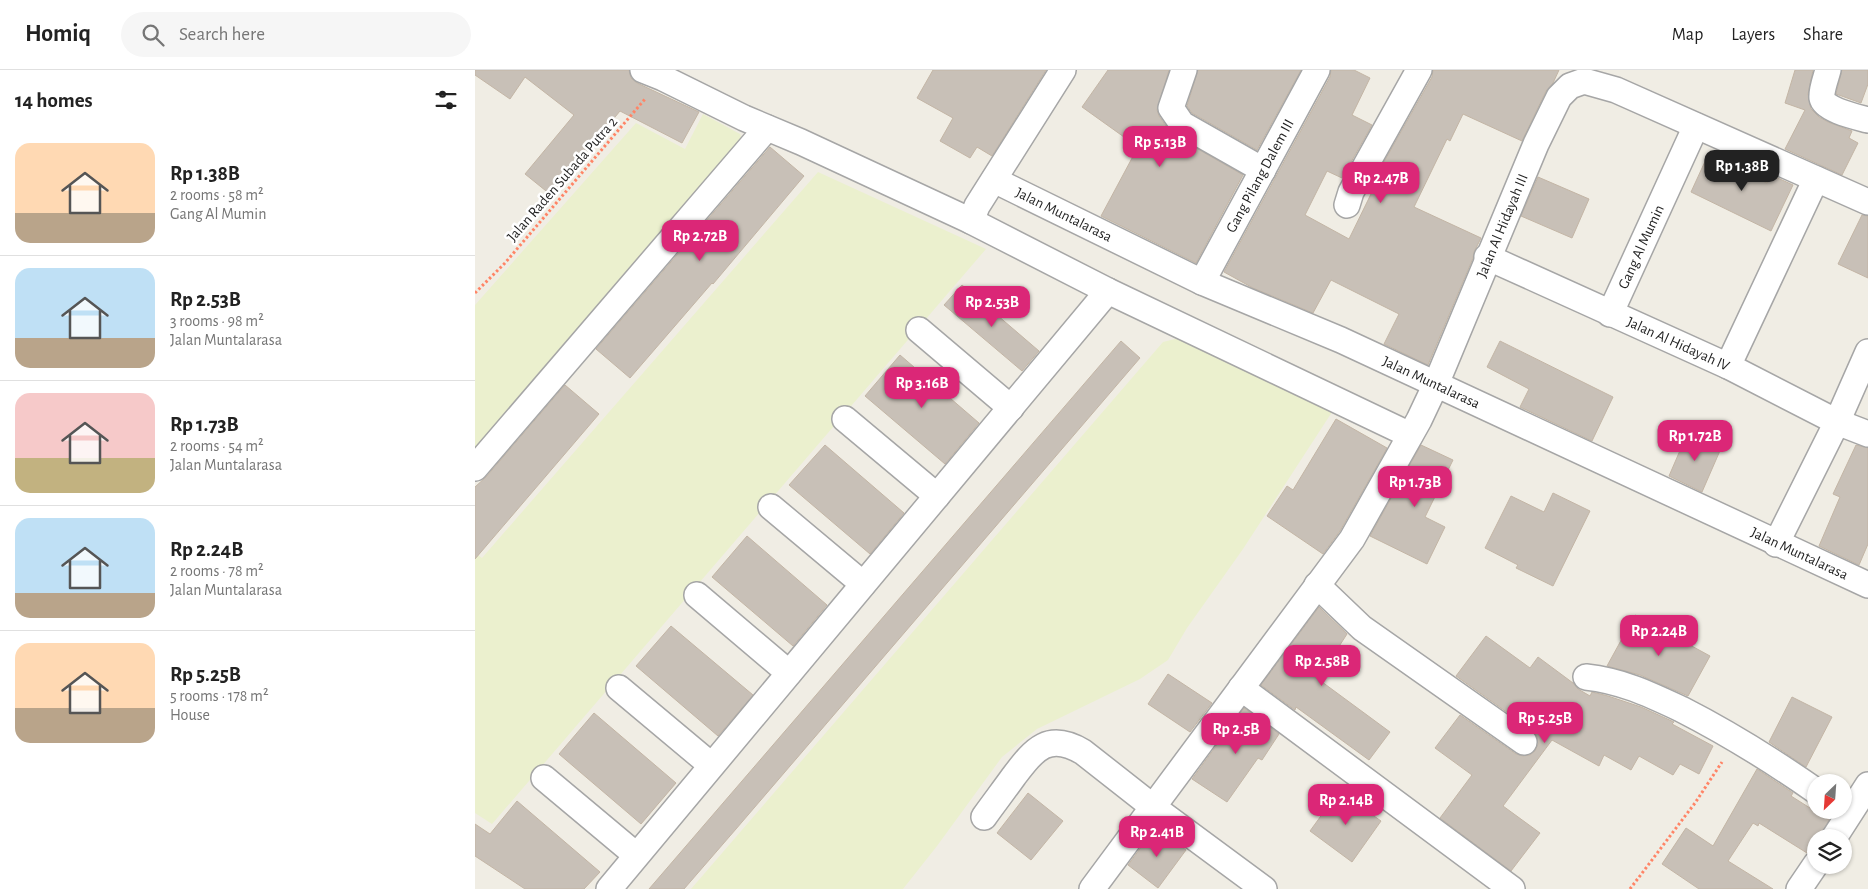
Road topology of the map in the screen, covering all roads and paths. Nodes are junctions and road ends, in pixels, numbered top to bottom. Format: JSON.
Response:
{"nodes":[{"id":1,"x":1063,"y":70,"type":"edge"},
{"id":2,"x":1184,"y":70,"type":"edge"},
{"id":3,"x":1317,"y":70,"type":"edge"},
{"id":4,"x":1419,"y":70,"type":"edge"},
{"id":5,"x":1828,"y":70,"type":"edge"},
{"id":6,"x":648,"y":72,"type":"edge"},
{"id":7,"x":1868,"y":120,"type":"edge"},
{"id":8,"x":1696,"y":126,"type":"junction"},
{"id":9,"x":767,"y":128,"type":"junction"},
{"id":10,"x":1263,"y":170,"type":"junction"},
{"id":11,"x":1816,"y":179,"type":"junction"},
{"id":12,"x":983,"y":198,"type":"junction"},
{"id":13,"x":1868,"y":202,"type":"edge"},
{"id":14,"x":1347,"y":205,"type":"dead end"},
{"id":15,"x":1487,"y":257,"type":"junction"},
{"id":16,"x":1202,"y":282,"type":"junction"},
{"id":17,"x":1107,"y":291,"type":"junction"},
{"id":18,"x":475,"y":293,"type":"edge"},
{"id":19,"x":1610,"y":314,"type":"junction"},
{"id":20,"x":919,"y":330,"type":"dead end"},
{"id":21,"x":1868,"y":352,"type":"edge"},
{"id":22,"x":1728,"y":366,"type":"junction"},
{"id":23,"x":1433,"y":389,"type":"junction"},
{"id":24,"x":1011,"y":408,"type":"junction"},
{"id":25,"x":845,"y":418,"type":"dead end"},
{"id":26,"x":1837,"y":422,"type":"junction"},
{"id":27,"x":1414,"y":428,"type":"junction"},
{"id":28,"x":1868,"y":434,"type":"edge"},
{"id":29,"x":475,"y":468,"type":"edge"},
{"id":30,"x":937,"y":496,"type":"junction"},
{"id":31,"x":771,"y":507,"type":"dead end"},
{"id":32,"x":1776,"y":544,"type":"junction"},
{"id":33,"x":863,"y":584,"type":"junction"},
{"id":34,"x":1317,"y":585,"type":"junction"},
{"id":35,"x":1868,"y":585,"type":"edge"},
{"id":36,"x":697,"y":595,"type":"dead end"},
{"id":37,"x":789,"y":673,"type":"junction"},
{"id":38,"x":1587,"y":677,"type":"dead end"},
{"id":39,"x":619,"y":688,"type":"dead end"},
{"id":40,"x":1241,"y":688,"type":"junction"},
{"id":41,"x":1734,"y":737,"type":"junction"},
{"id":42,"x":1524,"y":742,"type":"dead end"},
{"id":43,"x":711,"y":765,"type":"junction"},
{"id":44,"x":544,"y":778,"type":"dead end"},
{"id":45,"x":1807,"y":785,"type":"edge"},
{"id":46,"x":1868,"y":786,"type":"edge"},
{"id":47,"x":1853,"y":805,"type":"edge"},
{"id":48,"x":1153,"y":807,"type":"junction"},
{"id":49,"x":984,"y":817,"type":"dead end"},
{"id":50,"x":636,"y":855,"type":"junction"},
{"id":51,"x":1809,"y":874,"type":"edge"},
{"id":52,"x":609,"y":889,"type":"edge"},
{"id":53,"x":1092,"y":889,"type":"edge"},
{"id":54,"x":1264,"y":889,"type":"edge"},
{"id":55,"x":1512,"y":889,"type":"edge"},
{"id":56,"x":1630,"y":889,"type":"edge"},
{"id":57,"x":1799,"y":889,"type":"edge"}],
"edges":[{"from":1,"to":12,"type":"street"},
{"from":2,"to":10,"type":"street"},
{"from":3,"to":10,"type":"street","name":"Gang Pilang Dalem III"},
{"from":4,"to":14,"type":"street"},
{"from":5,"to":7,"type":"street"},
{"from":6,"to":9,"type":"street"},
{"from":6,"to":18,"type":"path","name":"Jalan Raden Subada Putra 2"},
{"from":8,"to":11,"type":"street"},
{"from":8,"to":15,"type":"street","name":"Jalan Al Hidayah III"},
{"from":8,"to":19,"type":"street","name":"Gang Al Mumin"},
{"from":9,"to":12,"type":"street"},
{"from":9,"to":29,"type":"street"},
{"from":10,"to":16,"type":"street","name":"Gang Pilang Dalem III"},
{"from":11,"to":13,"type":"street"},
{"from":11,"to":22,"type":"street"},
{"from":12,"to":16,"type":"street","name":"Jalan Muntalarasa"},
{"from":12,"to":17,"type":"street"},
{"from":15,"to":19,"type":"street","name":"Jalan Al Hidayah IV"},
{"from":15,"to":23,"type":"street","name":"Jalan Al Hidayah III"},
{"from":16,"to":23,"type":"street","name":"Jalan Muntalarasa"},
{"from":17,"to":24,"type":"street"},
{"from":17,"to":27,"type":"street"},
{"from":19,"to":22,"type":"street","name":"Jalan Al Hidayah IV"},
{"from":20,"to":24,"type":"street"},
{"from":21,"to":26,"type":"street"},
{"from":22,"to":26,"type":"street","name":"Jalan Al Hidayah IV"},
{"from":23,"to":27,"type":"street","name":"Jalan Al Hidayah III"},
{"from":23,"to":32,"type":"street","name":"Jalan Muntalarasa"},
{"from":24,"to":30,"type":"street"},
{"from":25,"to":30,"type":"street"},
{"from":26,"to":28,"type":"street","name":"Jalan Al Hidayah IV"},
{"from":26,"to":32,"type":"street"},
{"from":27,"to":34,"type":"street","name":"Jalan Al Hidayah III"},
{"from":30,"to":33,"type":"street"},
{"from":31,"to":33,"type":"street"},
{"from":32,"to":35,"type":"street","name":"Jalan Muntalarasa"},
{"from":33,"to":37,"type":"street"},
{"from":34,"to":40,"type":"street","name":"Jalan Al Hidayah III"},
{"from":34,"to":42,"type":"street"},
{"from":36,"to":37,"type":"street"},
{"from":37,"to":43,"type":"street"},
{"from":38,"to":41,"type":"street"},
{"from":39,"to":43,"type":"street"},
{"from":40,"to":48,"type":"street","name":"Jalan Al Hidayah III"},
{"from":40,"to":55,"type":"street"},
{"from":41,"to":45,"type":"street"},
{"from":41,"to":56,"type":"path"},
{"from":43,"to":50,"type":"street"},
{"from":44,"to":50,"type":"street"},
{"from":46,"to":47,"type":"street"},
{"from":48,"to":49,"type":"street"},
{"from":48,"to":53,"type":"street","name":"Jalan Al Hidayah III"},
{"from":48,"to":54,"type":"street"},
{"from":50,"to":52,"type":"street"},
{"from":51,"to":57,"type":"street"}]}
